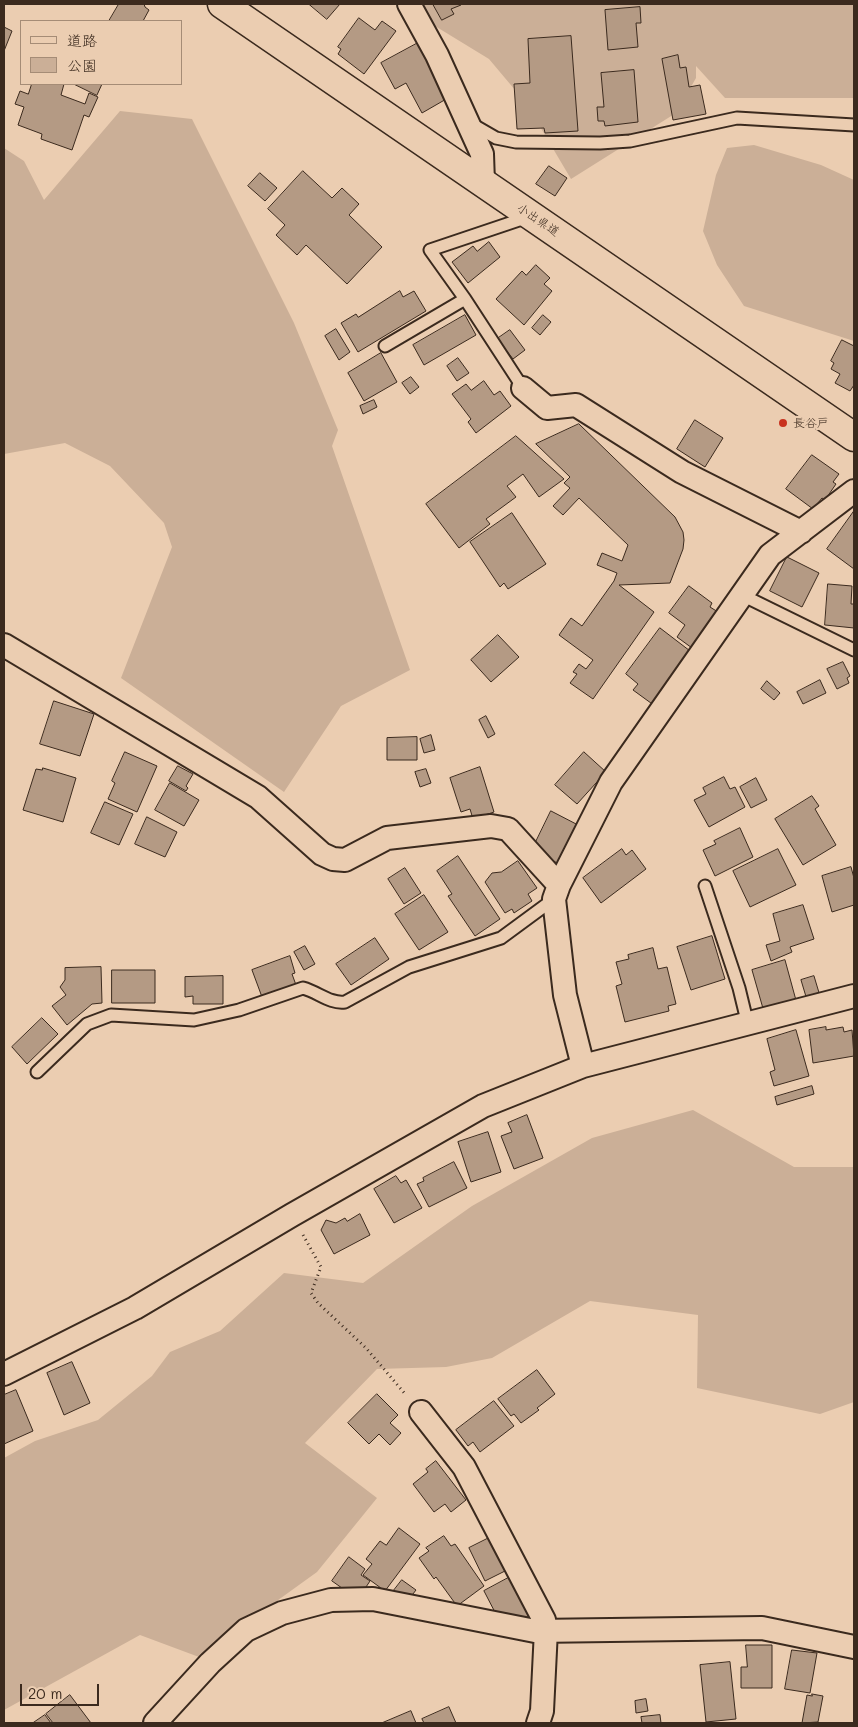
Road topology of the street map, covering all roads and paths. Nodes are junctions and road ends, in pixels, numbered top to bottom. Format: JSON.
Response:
{"nodes":[{"id":1,"x":222,"y":4,"type":"edge"},
{"id":2,"x":409,"y":4,"type":"edge"},
{"id":3,"x":467,"y":121,"type":"junction"},
{"id":4,"x":854,"y":125,"type":"edge"},
{"id":5,"x":483,"y":183,"type":"junction"},
{"id":6,"x":532,"y":216,"type":"junction"},
{"id":7,"x":465,"y":299,"type":"junction"},
{"id":8,"x":384,"y":346,"type":"dead end"},
{"id":9,"x":523,"y":388,"type":"joint"},
{"id":10,"x":854,"y":437,"type":"edge"},
{"id":11,"x":854,"y":491,"type":"edge"},
{"id":12,"x":801,"y":532,"type":"junction"},
{"id":13,"x":742,"y":595,"type":"junction"},
{"id":14,"x":4,"y":645,"type":"edge"},
{"id":15,"x":854,"y":650,"type":"edge"},
{"id":16,"x":705,"y":886,"type":"dead end"},
{"id":17,"x":557,"y":892,"type":"junction"},
{"id":18,"x":854,"y":996,"type":"edge"},
{"id":19,"x":748,"y":1024,"type":"junction"},
{"id":20,"x":583,"y":1066,"type":"junction"},
{"id":21,"x":36,"y":1072,"type":"dead end"},
{"id":22,"x":292,"y":1215,"type":"junction"},
{"id":23,"x":4,"y":1374,"type":"edge"},
{"id":24,"x":421,"y":1412,"type":"joint"},
{"id":25,"x":546,"y":1630,"type":"junction"},
{"id":26,"x":854,"y":1647,"type":"edge"},
{"id":27,"x":156,"y":1723,"type":"edge"},
{"id":28,"x":538,"y":1723,"type":"edge"}],
"edges":[{"from":1,"to":5,"type":"main road","name":"小出県道"},
{"from":2,"to":3,"type":"street"},
{"from":3,"to":4,"type":"lane"},
{"from":3,"to":5,"type":"street"},
{"from":5,"to":6,"type":"main road","name":"小出県道"},
{"from":6,"to":7,"type":"lane"},
{"from":6,"to":10,"type":"main road","name":"小出県道"},
{"from":7,"to":8,"type":"lane"},
{"from":7,"to":9,"type":"lane"},
{"from":9,"to":12,"type":"street"},
{"from":11,"to":12,"type":"street"},
{"from":12,"to":13,"type":"street"},
{"from":13,"to":15,"type":"lane"},
{"from":13,"to":17,"type":"street"},
{"from":14,"to":17,"type":"street"},
{"from":16,"to":19,"type":"lane"},
{"from":17,"to":20,"type":"street"},
{"from":17,"to":21,"type":"lane"},
{"from":18,"to":19,"type":"street"},
{"from":19,"to":20,"type":"street"},
{"from":20,"to":22,"type":"street"},
{"from":22,"to":23,"type":"street"},
{"from":22,"to":24,"type":"path"},
{"from":24,"to":25,"type":"street"},
{"from":25,"to":26,"type":"street"},
{"from":25,"to":27,"type":"street"},
{"from":25,"to":28,"type":"street"}]}
